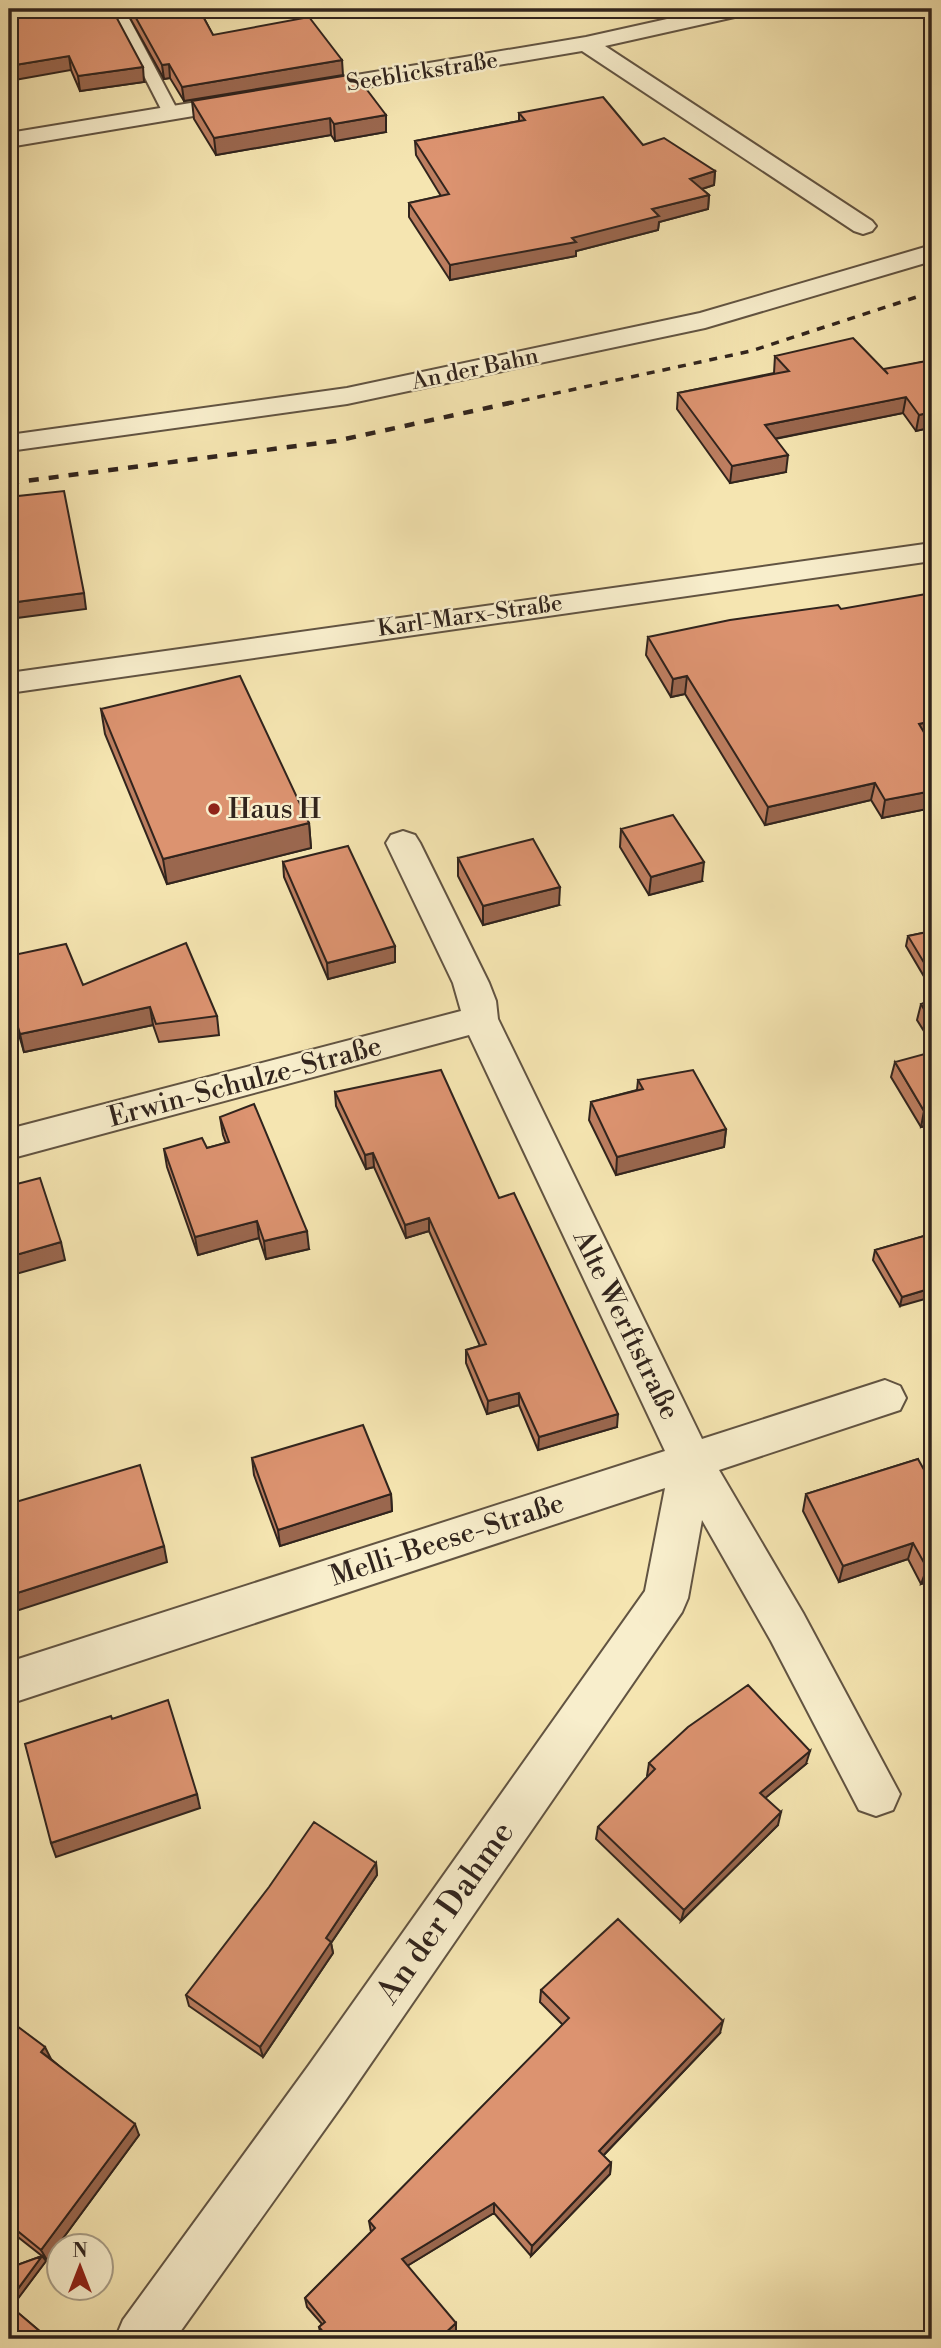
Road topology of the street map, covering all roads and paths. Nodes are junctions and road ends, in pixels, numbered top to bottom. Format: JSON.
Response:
{"nodes":[{"id":1,"x":117,"y":9,"type":"edge"},
{"id":2,"x":740,"y":9,"type":"edge"},
{"id":3,"x":586,"y":44,"type":"junction"},
{"id":4,"x":287,"y":94,"type":"edge"},
{"id":5,"x":261,"y":98,"type":"edge"},
{"id":6,"x":171,"y":113,"type":"junction"},
{"id":7,"x":9,"y":140,"type":"edge"},
{"id":8,"x":863,"y":226,"type":"dead end"},
{"id":9,"x":932,"y":253,"type":"edge"},
{"id":10,"x":9,"y":443,"type":"edge"},
{"id":11,"x":932,"y":552,"type":"edge"},
{"id":12,"x":9,"y":683,"type":"edge"},
{"id":13,"x":403,"y":843,"type":"dead end"},
{"id":14,"x":480,"y":1019,"type":"junction"},
{"id":15,"x":9,"y":1144,"type":"edge"},
{"id":16,"x":885,"y":1398,"type":"dead end"},
{"id":17,"x":691,"y":1461,"type":"junction"},
{"id":18,"x":9,"y":1683,"type":"edge"},
{"id":19,"x":876,"y":1794,"type":"dead end"},
{"id":20,"x":142,"y":2339,"type":"edge"}],
"edges":[{"from":1,"to":6,"type":"lane"},
{"from":2,"to":3,"type":"street","name":"Seeblickstraße"},
{"from":3,"to":4,"type":"street","name":"Seeblickstraße"},
{"from":3,"to":8,"type":"street"},
{"from":5,"to":6,"type":"street"},
{"from":6,"to":7,"type":"street"},
{"from":9,"to":10,"type":"street","name":"An der Bahn"},
{"from":11,"to":12,"type":"street","name":"Karl-Marx-Straße"},
{"from":13,"to":14,"type":"street","name":"Alte Werftstraße"},
{"from":14,"to":15,"type":"street","name":"Erwin-Schulze-Straße"},
{"from":14,"to":17,"type":"street","name":"Alte Werftstraße"},
{"from":16,"to":17,"type":"street","name":"Melli-Beese-Straße"},
{"from":17,"to":18,"type":"street","name":"Melli-Beese-Straße"},
{"from":17,"to":19,"type":"street","name":"Alte Werftstraße"},
{"from":17,"to":20,"type":"street","name":"An der Dahme"}]}
